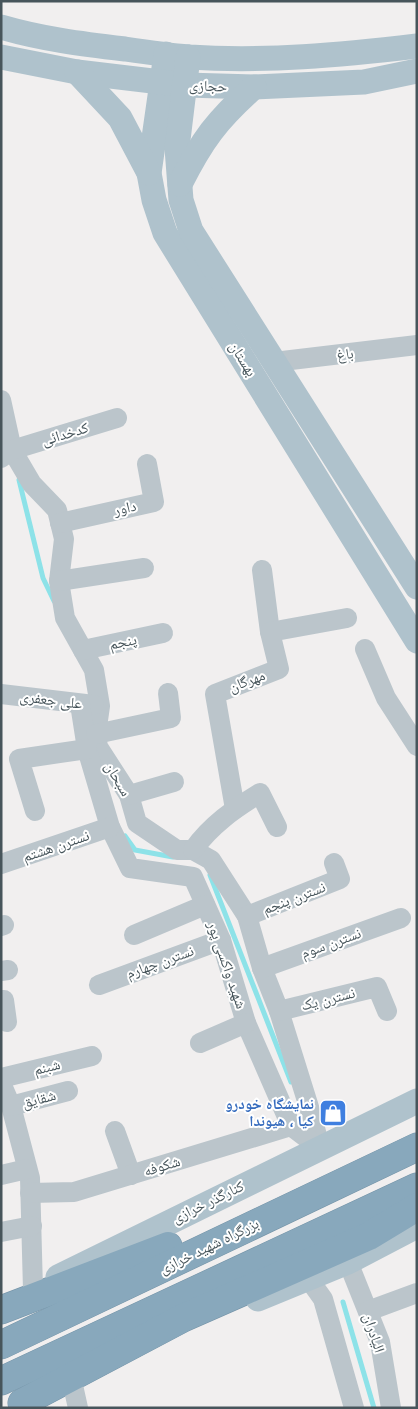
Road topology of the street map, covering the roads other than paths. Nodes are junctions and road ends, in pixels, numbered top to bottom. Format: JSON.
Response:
{"nodes":[{"id":1,"x":1,"y":27,"type":"edge"},
{"id":2,"x":417,"y":46,"type":"edge"},
{"id":3,"x":177,"y":55,"type":"junction"},
{"id":4,"x":1,"y":57,"type":"edge"},
{"id":5,"x":417,"y":71,"type":"edge"},
{"id":6,"x":77,"y":72,"type":"junction"},
{"id":7,"x":174,"y":84,"type":"junction"},
{"id":8,"x":254,"y":87,"type":"junction"},
{"id":9,"x":149,"y":173,"type":"junction"},
{"id":10,"x":180,"y":184,"type":"junction"},
{"id":11,"x":417,"y":345,"type":"edge"},
{"id":12,"x":274,"y":362,"type":"junction"},
{"id":13,"x":1,"y":400,"type":"edge"},
{"id":14,"x":117,"y":418,"type":"dead end"},
{"id":15,"x":7,"y":454,"type":"edge"},
{"id":16,"x":147,"y":464,"type":"dead end"},
{"id":17,"x":60,"y":523,"type":"junction"},
{"id":18,"x":144,"y":568,"type":"dead end"},
{"id":19,"x":262,"y":570,"type":"dead end"},
{"id":20,"x":59,"y":581,"type":"junction"},
{"id":21,"x":417,"y":587,"type":"edge"},
{"id":22,"x":347,"y":618,"type":"dead end"},
{"id":23,"x":270,"y":632,"type":"junction"},
{"id":24,"x":163,"y":633,"type":"dead end"},
{"id":25,"x":417,"y":641,"type":"edge"},
{"id":26,"x":365,"y":649,"type":"dead end"},
{"id":27,"x":83,"y":650,"type":"junction"},
{"id":28,"x":168,"y":693,"type":"dead end"},
{"id":29,"x":1,"y":694,"type":"edge"},
{"id":30,"x":90,"y":705,"type":"junction"},
{"id":31,"x":91,"y":742,"type":"junction"},
{"id":32,"x":417,"y":746,"type":"edge"},
{"id":33,"x":174,"y":782,"type":"dead end"},
{"id":34,"x":129,"y":795,"type":"junction"},
{"id":35,"x":235,"y":809,"type":"junction"},
{"id":36,"x":36,"y":811,"type":"dead end"},
{"id":37,"x":110,"y":827,"type":"junction"},
{"id":38,"x":277,"y":827,"type":"dead end"},
{"id":39,"x":193,"y":850,"type":"junction"},
{"id":40,"x":1,"y":864,"type":"edge"},
{"id":41,"x":337,"y":871,"type":"dead end"},
{"id":42,"x":205,"y":905,"type":"junction"},
{"id":43,"x":247,"y":916,"type":"junction"},
{"id":44,"x":400,"y":918,"type":"dead end"},
{"id":45,"x":134,"y":936,"type":"dead end"},
{"id":46,"x":221,"y":940,"type":"junction"},
{"id":47,"x":262,"y":968,"type":"junction"},
{"id":48,"x":99,"y":985,"type":"dead end"},
{"id":49,"x":1,"y":1000,"type":"edge"},
{"id":50,"x":279,"y":1011,"type":"junction"},
{"id":51,"x":387,"y":1011,"type":"dead end"},
{"id":52,"x":8,"y":1022,"type":"dead end"},
{"id":53,"x":246,"y":1022,"type":"junction"},
{"id":54,"x":200,"y":1043,"type":"dead end"},
{"id":55,"x":92,"y":1056,"type":"dead end"},
{"id":56,"x":1,"y":1078,"type":"edge"},
{"id":57,"x":1,"y":1083,"type":"edge"},
{"id":58,"x":68,"y":1091,"type":"dead end"},
{"id":59,"x":417,"y":1101,"type":"edge"},
{"id":60,"x":11,"y":1106,"type":"junction"},
{"id":61,"x":291,"y":1126,"type":"junction"},
{"id":62,"x":115,"y":1130,"type":"dead end"},
{"id":63,"x":417,"y":1139,"type":"edge"},
{"id":64,"x":417,"y":1147,"type":"edge"},
{"id":65,"x":320,"y":1148,"type":"junction"},
{"id":66,"x":27,"y":1169,"type":"junction"},
{"id":67,"x":1,"y":1175,"type":"edge"},
{"id":68,"x":131,"y":1175,"type":"junction"},
{"id":69,"x":417,"y":1187,"type":"edge"},
{"id":70,"x":30,"y":1193,"type":"junction"},
{"id":71,"x":417,"y":1207,"type":"edge"},
{"id":72,"x":32,"y":1226,"type":"junction"},
{"id":73,"x":417,"y":1226,"type":"edge"},
{"id":74,"x":1,"y":1232,"type":"edge"},
{"id":75,"x":348,"y":1262,"type":"junction"},
{"id":76,"x":308,"y":1278,"type":"junction"},
{"id":77,"x":33,"y":1290,"type":"junction"},
{"id":78,"x":417,"y":1292,"type":"edge"},
{"id":79,"x":1,"y":1306,"type":"edge"},
{"id":80,"x":1,"y":1310,"type":"edge"},
{"id":81,"x":368,"y":1311,"type":"junction"},
{"id":82,"x":1,"y":1346,"type":"edge"},
{"id":83,"x":1,"y":1381,"type":"edge"},
{"id":84,"x":72,"y":1381,"type":"junction"},
{"id":85,"x":20,"y":1406,"type":"edge"},
{"id":86,"x":78,"y":1408,"type":"edge"},
{"id":87,"x":354,"y":1408,"type":"edge"},
{"id":88,"x":391,"y":1408,"type":"edge"}],
"edges":[{"from":1,"to":3,"type":"main road","name":"حجازی"},
{"from":2,"to":3,"type":"main road","name":"حجازی"},
{"from":3,"to":7,"type":"main road","name":"بهستان"},
{"from":4,"to":6,"type":"main road","name":"حجازی"},
{"from":5,"to":8,"type":"main road","name":"حجازی"},
{"from":6,"to":7,"type":"main road","name":"حجازی"},
{"from":6,"to":9,"type":"main road"},
{"from":7,"to":8,"type":"main road","name":"حجازی"},
{"from":7,"to":9,"type":"main road","name":"بهستان"},
{"from":7,"to":10,"type":"main road","name":"بهستان"},
{"from":8,"to":10,"type":"main road"},
{"from":9,"to":25,"type":"main road","name":"بهستان"},
{"from":10,"to":12,"type":"main road","name":"بهستان"},
{"from":11,"to":12,"type":"street","name":"باغ"},
{"from":12,"to":21,"type":"main road","name":"بهستان"},
{"from":13,"to":15,"type":"street"},
{"from":14,"to":15,"type":"street","name":"کدخدائی"},
{"from":15,"to":17,"type":"street"},
{"from":16,"to":17,"type":"street","name":"داور"},
{"from":17,"to":20,"type":"street"},
{"from":18,"to":20,"type":"street"},
{"from":19,"to":23,"type":"street"},
{"from":20,"to":27,"type":"street"},
{"from":22,"to":23,"type":"street"},
{"from":23,"to":35,"type":"street","name":"مهرگان"},
{"from":24,"to":27,"type":"street","name":"پنجم"},
{"from":26,"to":32,"type":"street"},
{"from":27,"to":30,"type":"street"},
{"from":28,"to":31,"type":"street"},
{"from":29,"to":30,"type":"street","name":"علی جعفری"},
{"from":30,"to":31,"type":"street","name":"شهید واکسی پور"},
{"from":31,"to":34,"type":"street","name":"سبحان"},
{"from":31,"to":36,"type":"street"},
{"from":31,"to":37,"type":"street","name":"شهید واکسی پور"},
{"from":33,"to":34,"type":"street"},
{"from":34,"to":39,"type":"street","name":"سبحان"},
{"from":35,"to":38,"type":"street"},
{"from":35,"to":39,"type":"street"},
{"from":37,"to":40,"type":"street","name":"نسترن هشتم"},
{"from":37,"to":42,"type":"street","name":"شهید واکسی پور"},
{"from":39,"to":43,"type":"street","name":"سبحان"},
{"from":41,"to":43,"type":"street","name":"نسترن پنجم"},
{"from":42,"to":45,"type":"street"},
{"from":42,"to":46,"type":"street","name":"شهید واکسی پور"},
{"from":43,"to":47,"type":"street","name":"سبحان"},
{"from":44,"to":47,"type":"street","name":"نسترن سوم"},
{"from":46,"to":48,"type":"street","name":"نسترن چهارم"},
{"from":46,"to":53,"type":"street","name":"شهید واکسی پور"},
{"from":47,"to":50,"type":"street","name":"سبحان"},
{"from":49,"to":52,"type":"street"},
{"from":50,"to":51,"type":"street","name":"نسترن یک"},
{"from":50,"to":65,"type":"street","name":"سبحان"},
{"from":53,"to":54,"type":"street"},
{"from":53,"to":61,"type":"street","name":"شهید واکسی پور"},
{"from":55,"to":56,"type":"street","name":"شبنم"},
{"from":57,"to":60,"type":"street"},
{"from":58,"to":60,"type":"street","name":"شقایق"},
{"from":59,"to":65,"type":"main road","name":"کنارگذر خرازی"},
{"from":60,"to":66,"type":"street"},
{"from":61,"to":65,"type":"street","name":"شهید واکسی پور"},
{"from":61,"to":68,"type":"street","name":"شکوفه"},
{"from":62,"to":68,"type":"street"},
{"from":63,"to":80,"type":"highway"},
{"from":64,"to":82,"type":"highway","name":"بزرگراه شهید خرازی"},
{"from":65,"to":77,"type":"main road","name":"کنارگذر خرازی"},
{"from":66,"to":67,"type":"street"},
{"from":66,"to":70,"type":"street"},
{"from":68,"to":70,"type":"street","name":"شکوفه"},
{"from":69,"to":83,"type":"highway"},
{"from":70,"to":72,"type":"street"},
{"from":71,"to":85,"type":"highway"},
{"from":72,"to":74,"type":"street"},
{"from":72,"to":77,"type":"street"},
{"from":73,"to":75,"type":"main road"},
{"from":75,"to":76,"type":"main road"},
{"from":75,"to":81,"type":"street","name":"الیادران"},
{"from":76,"to":84,"type":"main road"},
{"from":76,"to":87,"type":"street"},
{"from":77,"to":79,"type":"main road","name":"کنارگذر خرازی"},
{"from":78,"to":81,"type":"street"},
{"from":81,"to":88,"type":"street","name":"الیادران"},
{"from":84,"to":85,"type":"main road"},
{"from":84,"to":86,"type":"street"}]}
